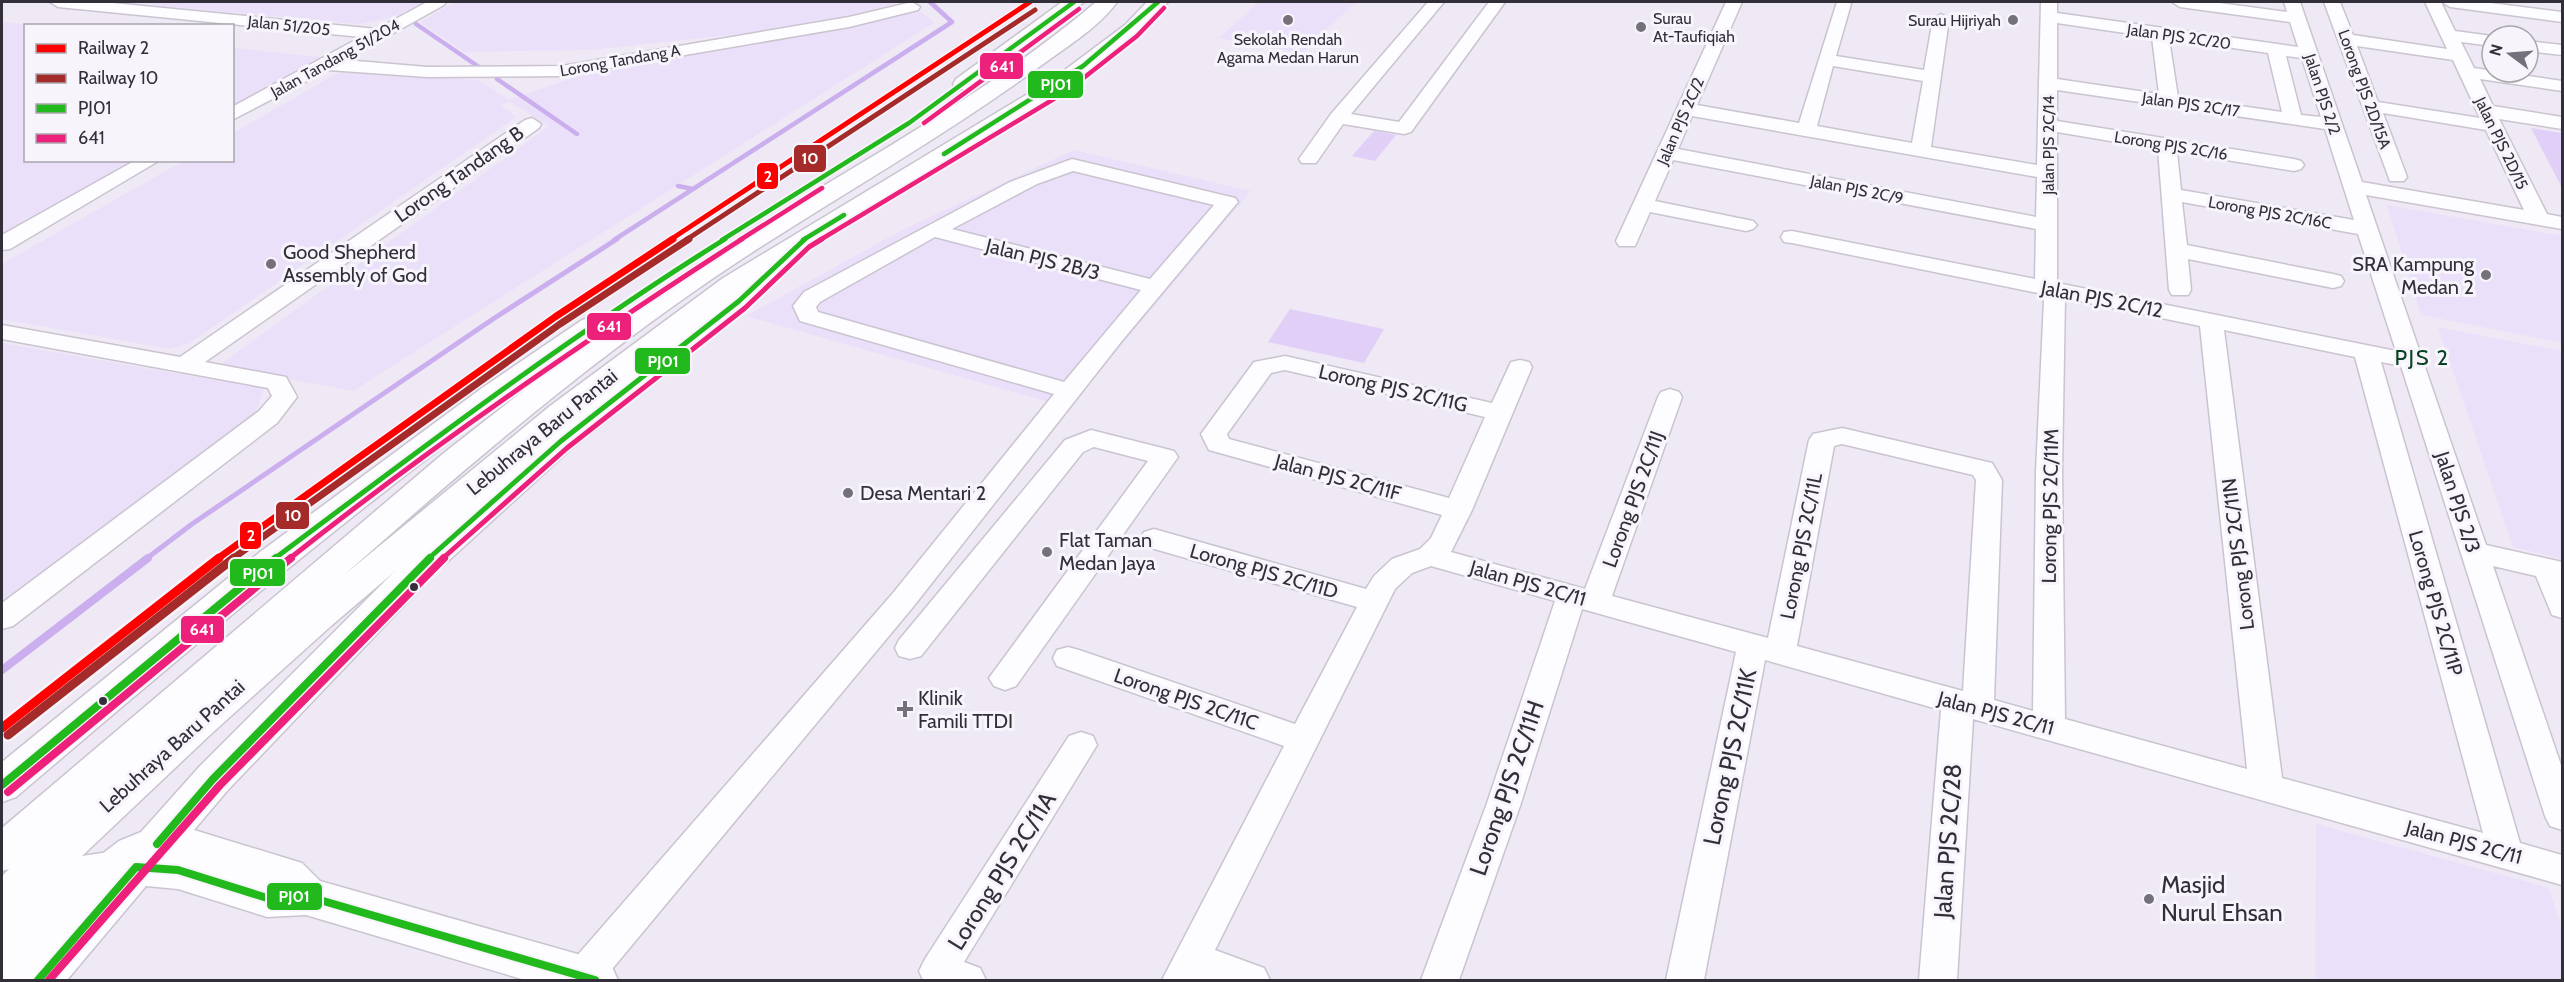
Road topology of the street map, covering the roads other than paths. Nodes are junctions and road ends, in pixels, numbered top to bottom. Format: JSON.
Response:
{"nodes":[{"id":1,"x":58,"y":2,"type":"edge"},
{"id":2,"x":213,"y":2,"type":"edge"},
{"id":3,"x":438,"y":2,"type":"edge"},
{"id":4,"x":1074,"y":2,"type":"edge"},
{"id":5,"x":1107,"y":2,"type":"edge"},
{"id":6,"x":1158,"y":2,"type":"edge"},
{"id":7,"x":1436,"y":2,"type":"edge"},
{"id":8,"x":1497,"y":2,"type":"edge"},
{"id":9,"x":1734,"y":2,"type":"edge"},
{"id":10,"x":2180,"y":2,"type":"edge"},
{"id":11,"x":2332,"y":2,"type":"edge"},
{"id":12,"x":2433,"y":2,"type":"edge"},
{"id":13,"x":2450,"y":2,"type":"edge"},
{"id":14,"x":2529,"y":2,"type":"edge"},
{"id":15,"x":109,"y":4,"type":"edge"},
{"id":16,"x":1843,"y":4,"type":"dead end"},
{"id":17,"x":2562,"y":6,"type":"edge"},
{"id":18,"x":912,"y":7,"type":"dead end"},
{"id":19,"x":2049,"y":9,"type":"edge"},
{"id":20,"x":2295,"y":10,"type":"edge"},
{"id":21,"x":186,"y":15,"type":"junction"},
{"id":22,"x":2562,"y":16,"type":"edge"},
{"id":23,"x":1941,"y":19,"type":"dead end"},
{"id":24,"x":2160,"y":33,"type":"junction"},
{"id":25,"x":377,"y":34,"type":"junction"},
{"id":26,"x":2449,"y":34,"type":"junction"},
{"id":27,"x":2480,"y":38,"type":"edge"},
{"id":28,"x":2346,"y":39,"type":"junction"},
{"id":29,"x":2540,"y":47,"type":"edge"},
{"id":30,"x":2276,"y":50,"type":"junction"},
{"id":31,"x":2562,"y":50,"type":"edge"},
{"id":32,"x":2310,"y":54,"type":"junction"},
{"id":33,"x":1826,"y":60,"type":"junction"},
{"id":34,"x":324,"y":64,"type":"junction"},
{"id":35,"x":2463,"y":64,"type":"junction"},
{"id":36,"x":1932,"y":77,"type":"junction"},
{"id":37,"x":2048,"y":83,"type":"junction"},
{"id":38,"x":2562,"y":86,"type":"edge"},
{"id":39,"x":2169,"y":101,"type":"junction"},
{"id":40,"x":2371,"y":106,"type":"junction"},
{"id":41,"x":1686,"y":109,"type":"junction"},
{"id":42,"x":234,"y":114,"type":"edge"},
{"id":43,"x":1338,"y":118,"type":"junction"},
{"id":44,"x":2293,"y":119,"type":"junction"},
{"id":45,"x":2490,"y":119,"type":"junction"},
{"id":46,"x":2562,"y":123,"type":"edge"},
{"id":47,"x":532,"y":124,"type":"dead end"},
{"id":48,"x":2048,"y":125,"type":"junction"},
{"id":49,"x":2334,"y":125,"type":"junction"},
{"id":50,"x":1806,"y":130,"type":"junction"},
{"id":51,"x":2167,"y":144,"type":"junction"},
{"id":52,"x":1921,"y":150,"type":"junction"},
{"id":53,"x":1666,"y":153,"type":"junction"},
{"id":54,"x":1309,"y":159,"type":"dead end"},
{"id":55,"x":147,"y":162,"type":"edge"},
{"id":56,"x":2294,"y":165,"type":"dead end"},
{"id":57,"x":2048,"y":173,"type":"junction"},
{"id":58,"x":2397,"y":177,"type":"dead end"},
{"id":59,"x":2354,"y":188,"type":"junction"},
{"id":60,"x":2172,"y":194,"type":"junction"},
{"id":61,"x":1644,"y":205,"type":"junction"},
{"id":62,"x":2540,"y":219,"type":"junction"},
{"id":63,"x":2562,"y":223,"type":"edge"},
{"id":64,"x":1746,"y":225,"type":"dead end"},
{"id":65,"x":2047,"y":225,"type":"junction"},
{"id":66,"x":2368,"y":229,"type":"junction"},
{"id":67,"x":932,"y":230,"type":"junction"},
{"id":68,"x":1792,"y":237,"type":"dead end"},
{"id":69,"x":803,"y":240,"type":"junction"},
{"id":70,"x":1627,"y":241,"type":"dead end"},
{"id":71,"x":2,"y":244,"type":"edge"},
{"id":72,"x":2177,"y":250,"type":"junction"},
{"id":73,"x":2333,"y":281,"type":"dead end"},
{"id":74,"x":1155,"y":287,"type":"junction"},
{"id":75,"x":2046,"y":288,"type":"junction"},
{"id":76,"x":2180,"y":290,"type":"dead end"},
{"id":77,"x":639,"y":293,"type":"junction"},
{"id":78,"x":2211,"y":321,"type":"junction"},
{"id":79,"x":2,"y":332,"type":"edge"},
{"id":80,"x":2366,"y":351,"type":"junction"},
{"id":81,"x":2412,"y":361,"type":"junction"},
{"id":82,"x":184,"y":365,"type":"junction"},
{"id":83,"x":1520,"y":367,"type":"dead end"},
{"id":84,"x":1069,"y":392,"type":"junction"},
{"id":85,"x":1670,"y":397,"type":"dead end"},
{"id":86,"x":1501,"y":413,"type":"junction"},
{"id":87,"x":1822,"y":440,"type":"joint"},
{"id":88,"x":1218,"y":444,"type":"joint"},
{"id":89,"x":1458,"y":510,"type":"junction"},
{"id":90,"x":1154,"y":539,"type":"dead end"},
{"id":91,"x":2475,"y":552,"type":"junction"},
{"id":92,"x":1430,"y":556,"type":"junction"},
{"id":93,"x":2555,"y":570,"type":"edge"},
{"id":94,"x":1584,"y":598,"type":"junction"},
{"id":95,"x":1374,"y":603,"type":"junction"},
{"id":96,"x":2562,"y":607,"type":"edge"},
{"id":97,"x":2,"y":618,"type":"edge"},
{"id":98,"x":910,"y":648,"type":"dead end"},
{"id":99,"x":1767,"y":649,"type":"junction"},
{"id":100,"x":1068,"y":658,"type":"dead end"},
{"id":101,"x":1005,"y":678,"type":"dead end"},
{"id":102,"x":1968,"y":705,"type":"junction"},
{"id":103,"x":2049,"y":728,"type":"junction"},
{"id":104,"x":1304,"y":740,"type":"junction"},
{"id":105,"x":1081,"y":745,"type":"dead end"},
{"id":106,"x":2,"y":785,"type":"edge"},
{"id":107,"x":2266,"y":788,"type":"junction"},
{"id":108,"x":2562,"y":816,"type":"edge"},
{"id":109,"x":2,"y":832,"type":"edge"},
{"id":110,"x":2,"y":853,"type":"edge"},
{"id":111,"x":2506,"y":854,"type":"junction"},
{"id":112,"x":135,"y":860,"type":"junction"},
{"id":113,"x":2562,"y":870,"type":"edge"},
{"id":114,"x":2,"y":884,"type":"edge"},
{"id":115,"x":2,"y":903,"type":"edge"},
{"id":116,"x":2,"y":930,"type":"edge"},
{"id":117,"x":1187,"y":970,"type":"edge"},
{"id":118,"x":2,"y":975,"type":"edge"},
{"id":119,"x":589,"y":979,"type":"edge"},
{"id":120,"x":38,"y":981,"type":"edge"},
{"id":121,"x":967,"y":981,"type":"edge"},
{"id":122,"x":1251,"y":981,"type":"edge"},
{"id":123,"x":1440,"y":981,"type":"edge"},
{"id":124,"x":1684,"y":981,"type":"edge"},
{"id":125,"x":1938,"y":981,"type":"edge"}],
"edges":[{"from":1,"to":15,"type":"street","name":"Jalan 51/205"},
{"from":2,"to":21,"type":"street"},
{"from":3,"to":25,"type":"street","name":"Jalan Tandang 51/204"},
{"from":4,"to":77,"type":"main road"},
{"from":5,"to":110,"type":"main road","name":"Lebuhraya Baru Pantai"},
{"from":6,"to":69,"type":"main road","name":"Lebuhraya Baru Pantai"},
{"from":7,"to":43,"type":"street"},
{"from":8,"to":43,"type":"street"},
{"from":9,"to":41,"type":"street","name":"Jalan PJS 2C/2"},
{"from":10,"to":20,"type":"street"},
{"from":11,"to":28,"type":"street","name":"Lorong PJS 2D/15A"},
{"from":12,"to":26,"type":"street","name":"Jalan PJS 2D/15"},
{"from":13,"to":22,"type":"street"},
{"from":14,"to":17,"type":"street"},
{"from":15,"to":21,"type":"street","name":"Jalan 51/205"},
{"from":16,"to":33,"type":"street"},
{"from":18,"to":34,"type":"street","name":"Lorong Tandang A"},
{"from":19,"to":24,"type":"street","name":"Jalan PJS 2C/20"},
{"from":19,"to":37,"type":"street","name":"Jalan PJS 2C/14"},
{"from":20,"to":32,"type":"street","name":"Jalan PJS 2/2"},
{"from":21,"to":25,"type":"street","name":"Jalan 51/205"},
{"from":23,"to":36,"type":"street"},
{"from":24,"to":30,"type":"street","name":"Jalan PJS 2C/20"},
{"from":24,"to":39,"type":"street"},
{"from":25,"to":34,"type":"street","name":"Jalan Tandang 51/204"},
{"from":26,"to":27,"type":"street"},
{"from":26,"to":35,"type":"street","name":"Jalan PJS 2D/15"},
{"from":28,"to":35,"type":"street"},
{"from":28,"to":40,"type":"street","name":"Lorong PJS 2D/15A"},
{"from":29,"to":31,"type":"street"},
{"from":30,"to":32,"type":"street","name":"Jalan PJS 2C/20"},
{"from":30,"to":44,"type":"street"},
{"from":32,"to":49,"type":"street","name":"Jalan PJS 2/2"},
{"from":33,"to":36,"type":"street"},
{"from":33,"to":50,"type":"street"},
{"from":34,"to":42,"type":"street","name":"Jalan Tandang 51/204"},
{"from":35,"to":38,"type":"street"},
{"from":35,"to":45,"type":"street","name":"Jalan PJS 2D/15"},
{"from":36,"to":52,"type":"street"},
{"from":37,"to":39,"type":"street","name":"Jalan PJS 2C/17"},
{"from":37,"to":48,"type":"street","name":"Jalan PJS 2C/14"},
{"from":39,"to":44,"type":"street","name":"Jalan PJS 2C/17"},
{"from":40,"to":45,"type":"street"},
{"from":40,"to":58,"type":"street","name":"Lorong PJS 2D/15A"},
{"from":41,"to":50,"type":"street"},
{"from":41,"to":53,"type":"street","name":"Jalan PJS 2C/2"},
{"from":43,"to":54,"type":"street"},
{"from":44,"to":49,"type":"street","name":"Jalan PJS 2C/17"},
{"from":45,"to":46,"type":"street"},
{"from":45,"to":62,"type":"street","name":"Jalan PJS 2D/15"},
{"from":47,"to":82,"type":"street","name":"Lorong Tandang B"},
{"from":48,"to":51,"type":"street","name":"Lorong PJS 2C/16"},
{"from":48,"to":57,"type":"street","name":"Jalan PJS 2C/14"},
{"from":49,"to":59,"type":"street","name":"Jalan PJS 2/2"},
{"from":50,"to":52,"type":"street"},
{"from":51,"to":56,"type":"street","name":"Lorong PJS 2C/16"},
{"from":51,"to":60,"type":"street"},
{"from":52,"to":57,"type":"street"},
{"from":53,"to":61,"type":"street","name":"Jalan PJS 2C/2"},
{"from":53,"to":65,"type":"street","name":"Jalan PJS 2C/9"},
{"from":55,"to":71,"type":"street"},
{"from":57,"to":65,"type":"street","name":"Jalan PJS 2C/14"},
{"from":59,"to":62,"type":"street"},
{"from":59,"to":66,"type":"street","name":"Jalan PJS 2/3"},
{"from":60,"to":66,"type":"street","name":"Lorong PJS 2C/16C"},
{"from":60,"to":72,"type":"street"},
{"from":61,"to":64,"type":"street"},
{"from":61,"to":70,"type":"street","name":"Jalan PJS 2C/2"},
{"from":62,"to":63,"type":"street"},
{"from":65,"to":75,"type":"street","name":"Jalan PJS 2C/14"},
{"from":66,"to":81,"type":"street","name":"Jalan PJS 2/3"},
{"from":67,"to":74,"type":"street","name":"Jalan PJS 2B/3"},
{"from":67,"to":74,"type":"street"},
{"from":67,"to":84,"type":"street"},
{"from":68,"to":75,"type":"street","name":"Jalan PJS 2C/12"},
{"from":69,"to":112,"type":"main road"},
{"from":69,"to":114,"type":"main road"},
{"from":69,"to":115,"type":"main road","name":"Lebuhraya Baru Pantai"},
{"from":72,"to":73,"type":"street"},
{"from":72,"to":76,"type":"street"},
{"from":74,"to":84,"type":"street"},
{"from":75,"to":78,"type":"street","name":"Jalan PJS 2C/12"},
{"from":75,"to":103,"type":"street","name":"Lorong PJS 2C/11M"},
{"from":77,"to":106,"type":"main road"},
{"from":77,"to":109,"type":"main road"},
{"from":78,"to":80,"type":"street","name":"Jalan PJS 2C/12"},
{"from":78,"to":107,"type":"street","name":"Lorong PJS 2C/11N"},
{"from":79,"to":82,"type":"street"},
{"from":80,"to":81,"type":"street","name":"Jalan PJS 2C/12"},
{"from":80,"to":111,"type":"street","name":"Lorong PJS 2C/11P"},
{"from":81,"to":91,"type":"street","name":"Jalan PJS 2/3"},
{"from":82,"to":97,"type":"street"},
{"from":83,"to":86,"type":"street"},
{"from":84,"to":119,"type":"street"},
{"from":85,"to":94,"type":"street","name":"Lorong PJS 2C/11J"},
{"from":86,"to":88,"type":"street","name":"Lorong PJS 2C/11G"},
{"from":86,"to":89,"type":"street"},
{"from":87,"to":99,"type":"street","name":"Lorong PJS 2C/11L"},
{"from":87,"to":102,"type":"street","name":"Jalan PJS 2C/28"},
{"from":88,"to":89,"type":"street","name":"Jalan PJS 2C/11F"},
{"from":89,"to":92,"type":"street"},
{"from":90,"to":95,"type":"street","name":"Lorong PJS 2C/11D"},
{"from":91,"to":93,"type":"street"},
{"from":91,"to":108,"type":"street","name":"Jalan PJS 2/3"},
{"from":92,"to":94,"type":"street","name":"Jalan PJS 2C/11"},
{"from":92,"to":95,"type":"street"},
{"from":93,"to":96,"type":"street"},
{"from":94,"to":99,"type":"street","name":"Jalan PJS 2C/11"},
{"from":94,"to":123,"type":"street","name":"Lorong PJS 2C/11H"},
{"from":95,"to":104,"type":"street"},
{"from":98,"to":101,"type":"street"},
{"from":99,"to":102,"type":"street","name":"Jalan PJS 2C/11"},
{"from":99,"to":124,"type":"street","name":"Lorong PJS 2C/11K"},
{"from":100,"to":104,"type":"street","name":"Lorong PJS 2C/11C"},
{"from":102,"to":103,"type":"street","name":"Jalan PJS 2C/11"},
{"from":102,"to":125,"type":"street","name":"Jalan PJS 2C/28"},
{"from":103,"to":107,"type":"street","name":"Jalan PJS 2C/11"},
{"from":104,"to":117,"type":"street"},
{"from":105,"to":121,"type":"street","name":"Lorong PJS 2C/11A"},
{"from":107,"to":111,"type":"street","name":"Jalan PJS 2C/11"},
{"from":111,"to":113,"type":"street","name":"Jalan PJS 2C/11"},
{"from":112,"to":116,"type":"main road"},
{"from":112,"to":118,"type":"main road"},
{"from":112,"to":119,"type":"main road"},
{"from":112,"to":120,"type":"main road"},
{"from":117,"to":122,"type":"street"}]}
